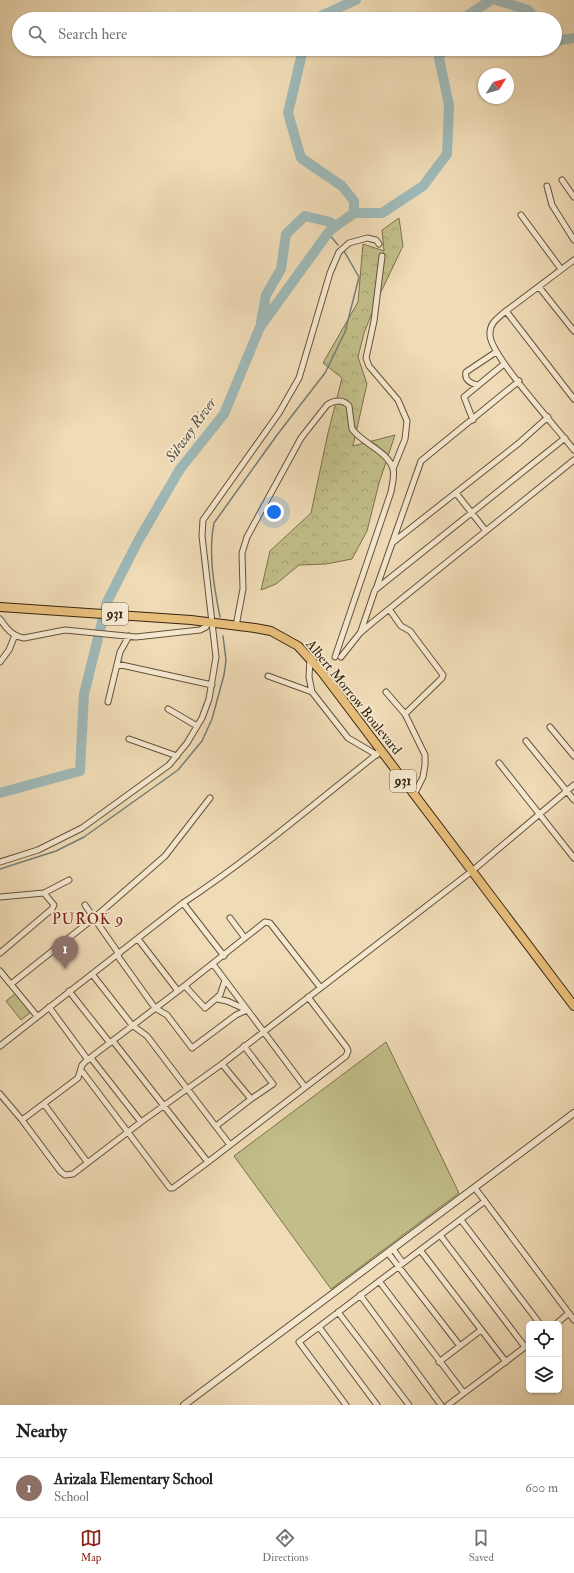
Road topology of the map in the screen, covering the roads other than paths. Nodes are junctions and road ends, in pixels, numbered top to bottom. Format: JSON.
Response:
{"nodes":[{"id":1,"x":562,"y":180,"type":"dead end"},
{"id":2,"x":547,"y":186,"type":"dead end"},
{"id":3,"x":574,"y":197,"type":"edge"},
{"id":4,"x":521,"y":215,"type":"dead end"},
{"id":5,"x":574,"y":240,"type":"edge"},
{"id":6,"x":379,"y":244,"type":"dead end"},
{"id":7,"x":382,"y":256,"type":"dead end"},
{"id":8,"x":574,"y":260,"type":"edge"},
{"id":9,"x":561,"y":269,"type":"junction"},
{"id":10,"x":539,"y":287,"type":"junction"},
{"id":11,"x":506,"y":311,"type":"junction"},
{"id":12,"x":574,"y":331,"type":"edge"},
{"id":13,"x":496,"y":352,"type":"junction"},
{"id":14,"x":504,"y":364,"type":"junction"},
{"id":15,"x":519,"y":381,"type":"junction"},
{"id":16,"x":477,"y":385,"type":"junction"},
{"id":17,"x":574,"y":399,"type":"edge"},
{"id":18,"x":548,"y":417,"type":"junction"},
{"id":19,"x":473,"y":420,"type":"junction"},
{"id":20,"x":565,"y":438,"type":"junction"},
{"id":21,"x":574,"y":450,"type":"edge"},
{"id":22,"x":574,"y":460,"type":"edge"},
{"id":23,"x":393,"y":469,"type":"junction"},
{"id":24,"x":456,"y":493,"type":"junction"},
{"id":25,"x":471,"y":513,"type":"junction"},
{"id":26,"x":486,"y":531,"type":"junction"},
{"id":27,"x":391,"y":544,"type":"junction"},
{"id":28,"x":378,"y":581,"type":"junction"},
{"id":29,"x":386,"y":581,"type":"junction"},
{"id":30,"x":376,"y":590,"type":"junction"},
{"id":31,"x":0,"y":607,"type":"edge"},
{"id":32,"x":389,"y":609,"type":"junction"},
{"id":33,"x":0,"y":619,"type":"edge"},
{"id":34,"x":211,"y":622,"type":"junction"},
{"id":35,"x":236,"y":626,"type":"junction"},
{"id":36,"x":360,"y":633,"type":"junction"},
{"id":37,"x":15,"y":635,"type":"junction"},
{"id":38,"x":127,"y":636,"type":"junction"},
{"id":39,"x":335,"y":657,"type":"dead end"},
{"id":40,"x":341,"y":657,"type":"dead end"},
{"id":41,"x":310,"y":658,"type":"junction"},
{"id":42,"x":0,"y":662,"type":"edge"},
{"id":43,"x":117,"y":664,"type":"junction"},
{"id":44,"x":268,"y":676,"type":"dead end"},
{"id":45,"x":212,"y":685,"type":"junction"},
{"id":46,"x":312,"y":692,"type":"junction"},
{"id":47,"x":386,"y":692,"type":"dead end"},
{"id":48,"x":108,"y":702,"type":"dead end"},
{"id":49,"x":168,"y":709,"type":"dead end"},
{"id":50,"x":405,"y":714,"type":"junction"},
{"id":51,"x":197,"y":726,"type":"junction"},
{"id":52,"x":550,"y":727,"type":"dead end"},
{"id":53,"x":129,"y":739,"type":"dead end"},
{"id":54,"x":526,"y":742,"type":"dead end"},
{"id":55,"x":379,"y":753,"type":"junction"},
{"id":56,"x":177,"y":756,"type":"junction"},
{"id":57,"x":574,"y":756,"type":"edge"},
{"id":58,"x":499,"y":763,"type":"dead end"},
{"id":59,"x":574,"y":785,"type":"edge"},
{"id":60,"x":567,"y":791,"type":"junction"},
{"id":61,"x":414,"y":795,"type":"junction"},
{"id":62,"x":210,"y":798,"type":"dead end"},
{"id":63,"x":574,"y":800,"type":"edge"},
{"id":64,"x":539,"y":814,"type":"junction"},
{"id":65,"x":574,"y":858,"type":"edge"},
{"id":66,"x":0,"y":862,"type":"edge"},
{"id":67,"x":472,"y":871,"type":"junction"},
{"id":68,"x":69,"y":880,"type":"dead end"},
{"id":69,"x":44,"y":893,"type":"junction"},
{"id":70,"x":0,"y":897,"type":"edge"},
{"id":71,"x":183,"y":903,"type":"junction"},
{"id":72,"x":85,"y":904,"type":"dead end"},
{"id":73,"x":94,"y":918,"type":"junction"},
{"id":74,"x":230,"y":918,"type":"dead end"},
{"id":75,"x":245,"y":938,"type":"junction"},
{"id":76,"x":138,"y":939,"type":"junction"},
{"id":77,"x":0,"y":953,"type":"edge"},
{"id":78,"x":118,"y":954,"type":"junction"},
{"id":79,"x":224,"y":956,"type":"junction"},
{"id":80,"x":213,"y":964,"type":"junction"},
{"id":81,"x":0,"y":971,"type":"edge"},
{"id":82,"x":92,"y":974,"type":"junction"},
{"id":83,"x":224,"y":980,"type":"junction"},
{"id":84,"x":11,"y":984,"type":"junction"},
{"id":85,"x":185,"y":986,"type":"junction"},
{"id":86,"x":320,"y":987,"type":"junction"},
{"id":87,"x":69,"y":991,"type":"junction"},
{"id":88,"x":178,"y":991,"type":"junction"},
{"id":89,"x":308,"y":997,"type":"junction"},
{"id":90,"x":217,"y":999,"type":"junction"},
{"id":91,"x":574,"y":1006,"type":"edge"},
{"id":92,"x":49,"y":1008,"type":"junction"},
{"id":93,"x":155,"y":1008,"type":"junction"},
{"id":94,"x":247,"y":1010,"type":"junction"},
{"id":95,"x":37,"y":1016,"type":"junction"},
{"id":96,"x":132,"y":1025,"type":"junction"},
{"id":97,"x":263,"y":1031,"type":"junction"},
{"id":98,"x":112,"y":1042,"type":"junction"},
{"id":99,"x":0,"y":1046,"type":"edge"},
{"id":100,"x":244,"y":1046,"type":"junction"},
{"id":101,"x":89,"y":1059,"type":"junction"},
{"id":102,"x":222,"y":1064,"type":"junction"},
{"id":103,"x":80,"y":1070,"type":"junction"},
{"id":104,"x":305,"y":1087,"type":"junction"},
{"id":105,"x":188,"y":1089,"type":"junction"},
{"id":106,"x":0,"y":1094,"type":"edge"},
{"id":107,"x":251,"y":1099,"type":"junction"},
{"id":108,"x":44,"y":1104,"type":"junction"},
{"id":109,"x":165,"y":1106,"type":"junction"},
{"id":110,"x":574,"y":1113,"type":"edge"},
{"id":111,"x":22,"y":1120,"type":"junction"},
{"id":112,"x":141,"y":1122,"type":"junction"},
{"id":113,"x":216,"y":1126,"type":"junction"},
{"id":114,"x":128,"y":1132,"type":"junction"},
{"id":115,"x":230,"y":1145,"type":"junction"},
{"id":116,"x":87,"y":1162,"type":"junction"},
{"id":117,"x":208,"y":1162,"type":"junction"},
{"id":118,"x":475,"y":1188,"type":"junction"},
{"id":119,"x":485,"y":1201,"type":"junction"},
{"id":120,"x":461,"y":1220,"type":"junction"},
{"id":121,"x":440,"y":1235,"type":"junction"},
{"id":122,"x":420,"y":1250,"type":"junction"},
{"id":123,"x":390,"y":1251,"type":"junction"},
{"id":124,"x":401,"y":1265,"type":"junction"},
{"id":125,"x":379,"y":1281,"type":"junction"},
{"id":126,"x":360,"y":1295,"type":"junction"},
{"id":127,"x":338,"y":1312,"type":"junction"},
{"id":128,"x":569,"y":1313,"type":"junction"},
{"id":129,"x":574,"y":1320,"type":"edge"},
{"id":130,"x":538,"y":1321,"type":"edge"},
{"id":131,"x":560,"y":1321,"type":"edge"},
{"id":132,"x":319,"y":1327,"type":"junction"},
{"id":133,"x":481,"y":1330,"type":"junction"},
{"id":134,"x":526,"y":1345,"type":"edge"},
{"id":135,"x":460,"y":1346,"type":"junction"},
{"id":136,"x":526,"y":1347,"type":"edge"},
{"id":137,"x":439,"y":1362,"type":"junction"},
{"id":138,"x":506,"y":1362,"type":"junction"},
{"id":139,"x":464,"y":1394,"type":"junction"},
{"id":140,"x":184,"y":1405,"type":"edge"},
{"id":141,"x":346,"y":1405,"type":"edge"},
{"id":142,"x":378,"y":1405,"type":"edge"},
{"id":143,"x":409,"y":1405,"type":"edge"},
{"id":144,"x":441,"y":1405,"type":"edge"},
{"id":145,"x":448,"y":1405,"type":"edge"}],
"edges":[{"from":1,"to":3,"type":"street"},
{"from":2,"to":5,"type":"street"},
{"from":4,"to":9,"type":"street"},
{"from":6,"to":34,"type":"street"},
{"from":7,"to":23,"type":"street"},
{"from":8,"to":9,"type":"street"},
{"from":9,"to":10,"type":"street"},
{"from":10,"to":11,"type":"street"},
{"from":10,"to":12,"type":"street"},
{"from":11,"to":13,"type":"street"},
{"from":11,"to":17,"type":"street"},
{"from":13,"to":14,"type":"street"},
{"from":13,"to":16,"type":"street"},
{"from":14,"to":15,"type":"street"},
{"from":14,"to":16,"type":"street"},
{"from":15,"to":18,"type":"street"},
{"from":15,"to":19,"type":"street"},
{"from":16,"to":19,"type":"street"},
{"from":18,"to":20,"type":"street"},
{"from":18,"to":24,"type":"street"},
{"from":19,"to":27,"type":"street"},
{"from":20,"to":21,"type":"street"},
{"from":20,"to":25,"type":"street"},
{"from":22,"to":26,"type":"street"},
{"from":23,"to":35,"type":"street"},
{"from":23,"to":39,"type":"street"},
{"from":24,"to":25,"type":"street"},
{"from":24,"to":27,"type":"street"},
{"from":25,"to":26,"type":"street"},
{"from":25,"to":29,"type":"street"},
{"from":26,"to":32,"type":"street"},
{"from":27,"to":28,"type":"street"},
{"from":28,"to":29,"type":"street"},
{"from":28,"to":30,"type":"street"},
{"from":29,"to":30,"type":"street"},
{"from":30,"to":36,"type":"street"},
{"from":31,"to":34,"type":"highway","name":"Albert Morrow Boulevard","number":"931"},
{"from":32,"to":36,"type":"street"},
{"from":32,"to":50,"type":"street"},
{"from":33,"to":37,"type":"street"},
{"from":34,"to":35,"type":"highway","name":"Albert Morrow Boulevard","number":"931"},
{"from":34,"to":38,"type":"street"},
{"from":34,"to":45,"type":"street"},
{"from":35,"to":41,"type":"highway","name":"Albert Morrow Boulevard","number":"931"},
{"from":36,"to":40,"type":"street"},
{"from":37,"to":38,"type":"street"},
{"from":37,"to":42,"type":"street"},
{"from":38,"to":43,"type":"street"},
{"from":41,"to":46,"type":"street"},
{"from":41,"to":55,"type":"highway","name":"Albert Morrow Boulevard","number":"931"},
{"from":43,"to":45,"type":"street"},
{"from":43,"to":48,"type":"street"},
{"from":44,"to":46,"type":"street"},
{"from":45,"to":51,"type":"street"},
{"from":46,"to":55,"type":"street"},
{"from":47,"to":50,"type":"street"},
{"from":49,"to":51,"type":"street"},
{"from":50,"to":61,"type":"street"},
{"from":51,"to":56,"type":"street"},
{"from":52,"to":57,"type":"street"},
{"from":53,"to":56,"type":"street"},
{"from":54,"to":60,"type":"street"},
{"from":55,"to":61,"type":"highway","name":"Albert Morrow Boulevard","number":"931"},
{"from":55,"to":71,"type":"street"},
{"from":56,"to":66,"type":"street"},
{"from":58,"to":64,"type":"street"},
{"from":59,"to":60,"type":"street"},
{"from":60,"to":63,"type":"street"},
{"from":60,"to":64,"type":"street"},
{"from":61,"to":67,"type":"highway","name":"Albert Morrow Boulevard","number":"931"},
{"from":62,"to":73,"type":"street"},
{"from":64,"to":65,"type":"street"},
{"from":64,"to":67,"type":"street"},
{"from":67,"to":86,"type":"street"},
{"from":67,"to":91,"type":"highway","name":"Albert Morrow Boulevard","number":"931"},
{"from":68,"to":69,"type":"street"},
{"from":69,"to":70,"type":"street"},
{"from":69,"to":77,"type":"street"},
{"from":71,"to":76,"type":"street"},
{"from":71,"to":79,"type":"street"},
{"from":72,"to":73,"type":"street"},
{"from":73,"to":78,"type":"street"},
{"from":73,"to":84,"type":"street"},
{"from":74,"to":75,"type":"street"},
{"from":75,"to":79,"type":"street"},
{"from":75,"to":86,"type":"street"},
{"from":76,"to":78,"type":"street"},
{"from":76,"to":88,"type":"street"},
{"from":78,"to":82,"type":"street"},
{"from":78,"to":93,"type":"street"},
{"from":79,"to":80,"type":"street"},
{"from":80,"to":83,"type":"street"},
{"from":80,"to":85,"type":"street"},
{"from":81,"to":84,"type":"street"},
{"from":82,"to":87,"type":"street"},
{"from":82,"to":96,"type":"street"},
{"from":83,"to":90,"type":"street"},
{"from":83,"to":94,"type":"street"},
{"from":84,"to":95,"type":"street"},
{"from":85,"to":88,"type":"street"},
{"from":85,"to":90,"type":"street"},
{"from":86,"to":89,"type":"street"},
{"from":87,"to":92,"type":"street"},
{"from":87,"to":98,"type":"street"},
{"from":88,"to":93,"type":"street"},
{"from":89,"to":97,"type":"street"},
{"from":89,"to":104,"type":"street"},
{"from":90,"to":94,"type":"street"},
{"from":92,"to":95,"type":"street"},
{"from":92,"to":101,"type":"street"},
{"from":93,"to":94,"type":"street"},
{"from":93,"to":96,"type":"street"},
{"from":94,"to":97,"type":"street"},
{"from":95,"to":99,"type":"street"},
{"from":96,"to":98,"type":"street"},
{"from":96,"to":105,"type":"street"},
{"from":97,"to":100,"type":"street"},
{"from":97,"to":104,"type":"street"},
{"from":98,"to":101,"type":"street"},
{"from":98,"to":109,"type":"street"},
{"from":100,"to":102,"type":"street"},
{"from":100,"to":107,"type":"street"},
{"from":101,"to":103,"type":"street"},
{"from":101,"to":112,"type":"street"},
{"from":102,"to":105,"type":"street"},
{"from":102,"to":107,"type":"street"},
{"from":103,"to":108,"type":"street"},
{"from":103,"to":114,"type":"street"},
{"from":104,"to":115,"type":"street"},
{"from":105,"to":109,"type":"street"},
{"from":105,"to":113,"type":"street"},
{"from":106,"to":111,"type":"street"},
{"from":107,"to":113,"type":"street"},
{"from":108,"to":111,"type":"street"},
{"from":108,"to":116,"type":"street"},
{"from":109,"to":112,"type":"street"},
{"from":109,"to":117,"type":"street"},
{"from":110,"to":118,"type":"street"},
{"from":111,"to":116,"type":"street"},
{"from":112,"to":114,"type":"street"},
{"from":113,"to":115,"type":"street"},
{"from":114,"to":116,"type":"street"},
{"from":114,"to":117,"type":"street"},
{"from":115,"to":117,"type":"street"},
{"from":118,"to":119,"type":"street"},
{"from":118,"to":123,"type":"street"},
{"from":119,"to":120,"type":"street"},
{"from":119,"to":128,"type":"street"},
{"from":120,"to":121,"type":"street"},
{"from":120,"to":130,"type":"street"},
{"from":121,"to":122,"type":"street"},
{"from":121,"to":134,"type":"street"},
{"from":122,"to":124,"type":"street"},
{"from":122,"to":133,"type":"street"},
{"from":123,"to":124,"type":"street"},
{"from":123,"to":140,"type":"street"},
{"from":124,"to":125,"type":"street"},
{"from":124,"to":135,"type":"street"},
{"from":125,"to":126,"type":"street"},
{"from":125,"to":137,"type":"street"},
{"from":126,"to":127,"type":"street"},
{"from":126,"to":144,"type":"street"},
{"from":127,"to":132,"type":"street"},
{"from":127,"to":143,"type":"street"},
{"from":128,"to":129,"type":"street"},
{"from":128,"to":131,"type":"street"},
{"from":132,"to":141,"type":"street"},
{"from":132,"to":142,"type":"street"},
{"from":133,"to":135,"type":"street"},
{"from":133,"to":138,"type":"street"},
{"from":135,"to":137,"type":"street"},
{"from":136,"to":138,"type":"street"},
{"from":137,"to":139,"type":"street"},
{"from":138,"to":139,"type":"street"},
{"from":139,"to":145,"type":"street"}]}
